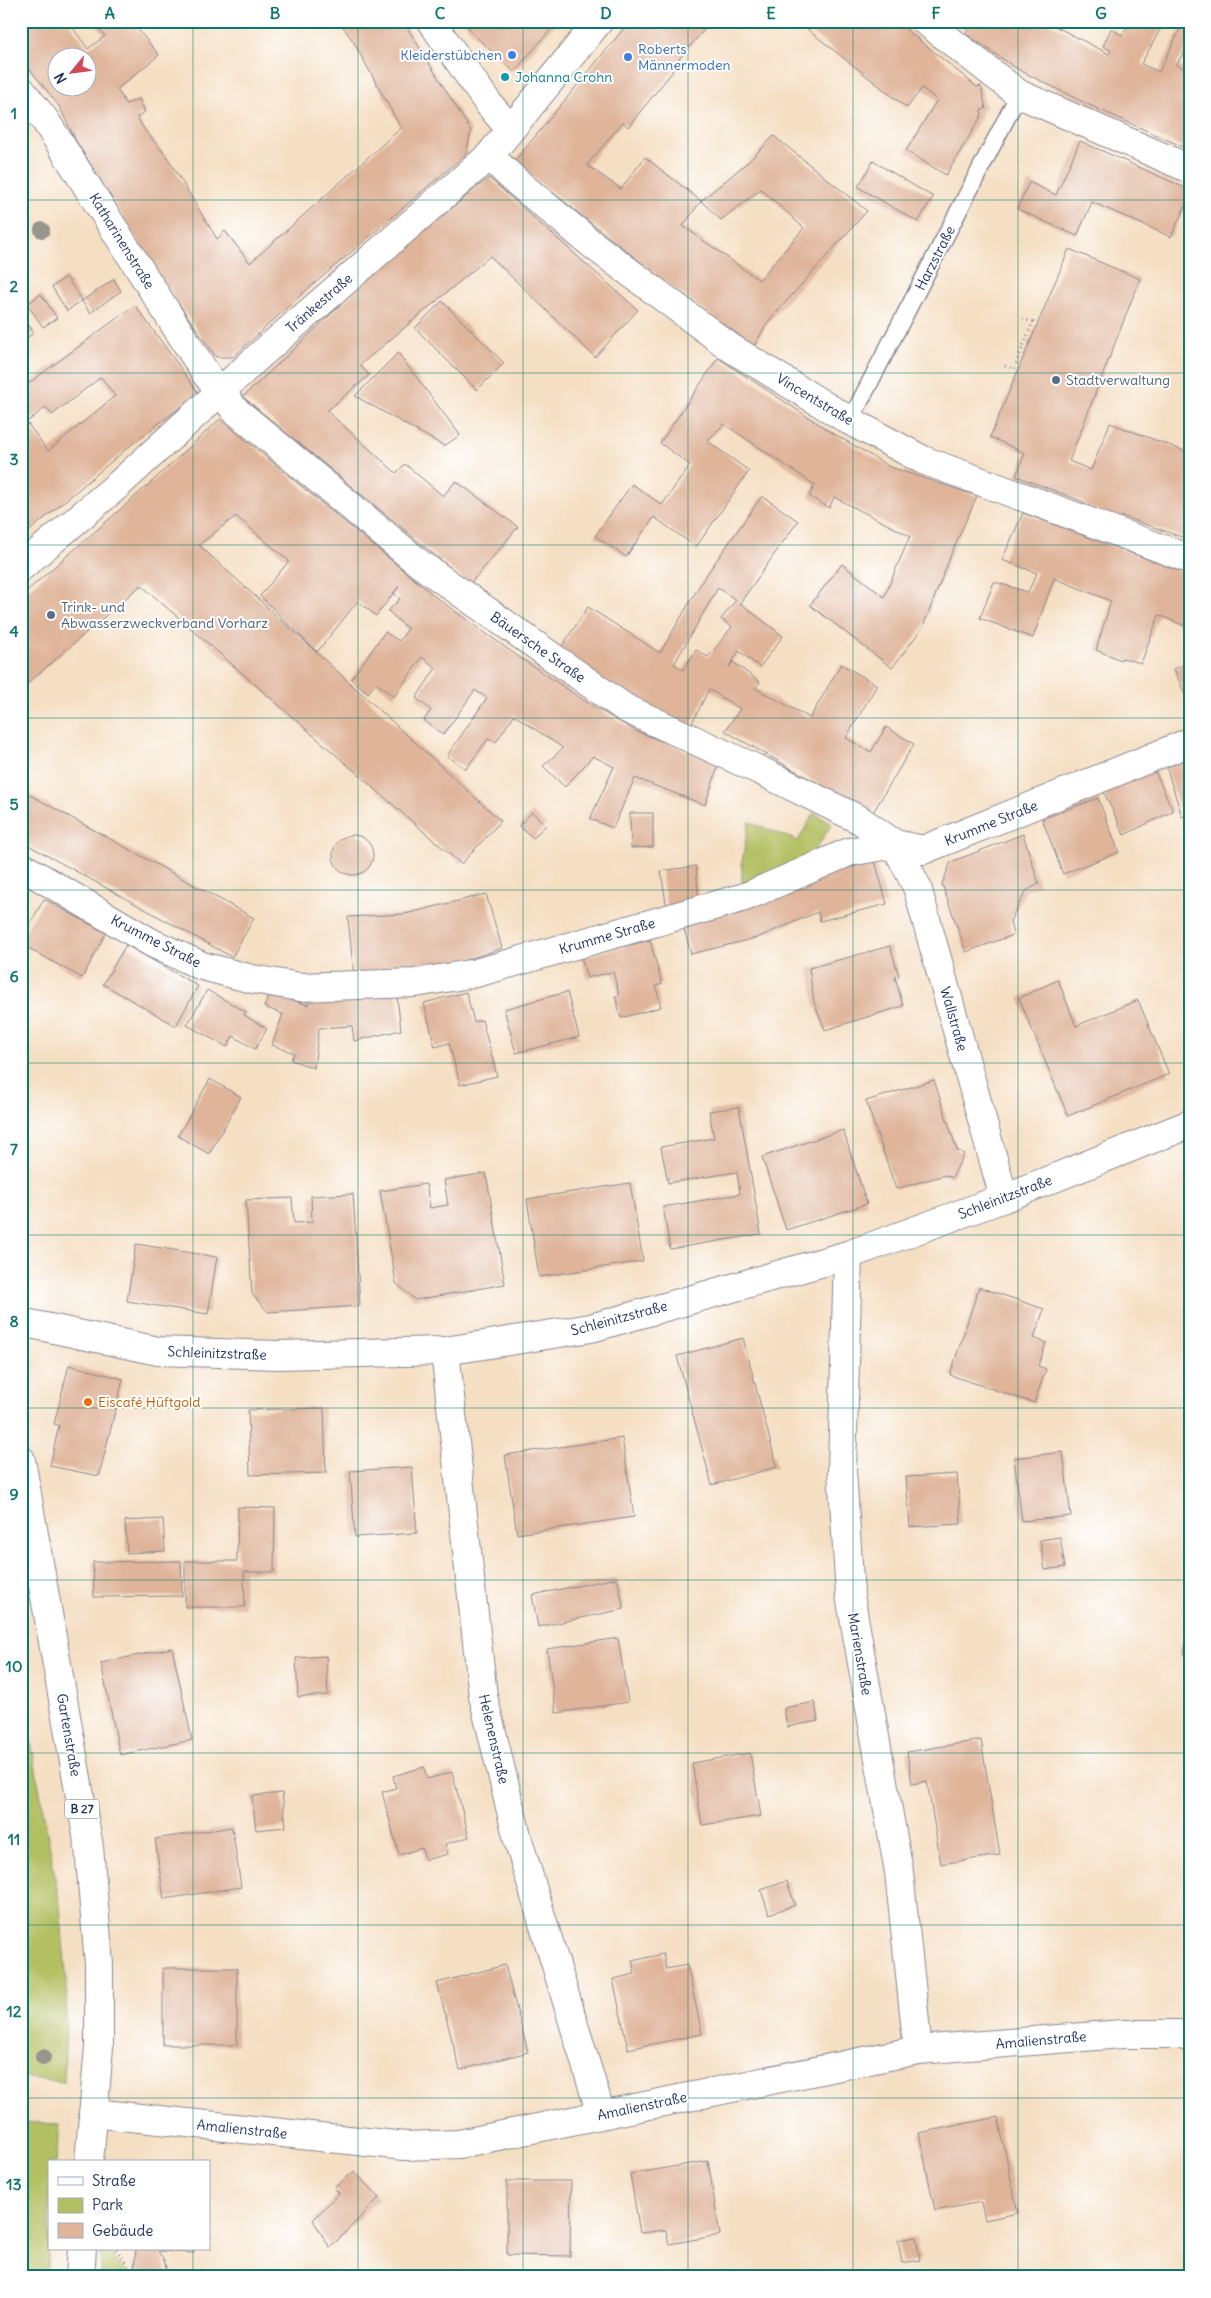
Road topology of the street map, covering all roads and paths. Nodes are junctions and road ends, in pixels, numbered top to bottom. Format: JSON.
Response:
{"nodes":[{"id":1,"x":432,"y":21,"type":"edge"},
{"id":2,"x":598,"y":21,"type":"edge"},
{"id":3,"x":925,"y":21,"type":"edge"},
{"id":4,"x":21,"y":90,"type":"edge"},
{"id":5,"x":1019,"y":94,"type":"junction"},
{"id":6,"x":510,"y":129,"type":"junction"},
{"id":7,"x":489,"y":156,"type":"junction"},
{"id":8,"x":1190,"y":170,"type":"edge"},
{"id":9,"x":1024,"y":319,"type":"dead end"},
{"id":10,"x":1023,"y":345,"type":"junction"},
{"id":11,"x":1028,"y":347,"type":"dead end"},
{"id":12,"x":1005,"y":366,"type":"dead end"},
{"id":13,"x":220,"y":393,"type":"junction"},
{"id":14,"x":850,"y":421,"type":"junction"},
{"id":15,"x":1190,"y":559,"type":"edge"},
{"id":16,"x":21,"y":567,"type":"edge"},
{"id":17,"x":1190,"y":742,"type":"edge"},
{"id":18,"x":895,"y":844,"type":"junction"},
{"id":19,"x":21,"y":866,"type":"edge"},
{"id":20,"x":1190,"y":1124,"type":"edge"},
{"id":21,"x":1004,"y":1198,"type":"junction"},
{"id":22,"x":848,"y":1255,"type":"junction"},
{"id":23,"x":21,"y":1322,"type":"edge"},
{"id":24,"x":445,"y":1351,"type":"junction"},
{"id":25,"x":21,"y":1460,"type":"edge"},
{"id":26,"x":1190,"y":2038,"type":"edge"},
{"id":27,"x":918,"y":2050,"type":"junction"},
{"id":28,"x":94,"y":2113,"type":"junction"},
{"id":29,"x":601,"y":2114,"type":"junction"},
{"id":30,"x":90,"y":2160,"type":"edge"},
{"id":31,"x":82,"y":2250,"type":"edge"},
{"id":32,"x":117,"y":2250,"type":"edge"},
{"id":33,"x":80,"y":2277,"type":"edge"},
{"id":34,"x":136,"y":2277,"type":"edge"}],
"edges":[{"from":1,"to":6,"type":"street"},
{"from":2,"to":6,"type":"street","name":"Tränkestraße"},
{"from":3,"to":5,"type":"street"},
{"from":4,"to":13,"type":"street","name":"Katharinenstraße"},
{"from":5,"to":8,"type":"street"},
{"from":5,"to":14,"type":"lane","name":"Harzstraße"},
{"from":6,"to":7,"type":"street","name":"Tränkestraße"},
{"from":7,"to":13,"type":"street","name":"Tränkestraße"},
{"from":7,"to":14,"type":"street","name":"Vincentstraße"},
{"from":9,"to":10,"type":"path"},
{"from":10,"to":11,"type":"path"},
{"from":10,"to":12,"type":"path"},
{"from":13,"to":16,"type":"street","name":"Tränkestraße"},
{"from":13,"to":18,"type":"street","name":"Bäuersche Straße"},
{"from":14,"to":15,"type":"street","name":"Vincentstraße"},
{"from":17,"to":18,"type":"street","name":"Krumme Straße"},
{"from":18,"to":19,"type":"street","name":"Krumme Straße"},
{"from":18,"to":21,"type":"street","name":"Wallstraße"},
{"from":20,"to":21,"type":"street","name":"Schleinitzstraße"},
{"from":21,"to":22,"type":"street","name":"Schleinitzstraße"},
{"from":22,"to":24,"type":"street","name":"Schleinitzstraße"},
{"from":22,"to":27,"type":"street","name":"Marienstraße"},
{"from":23,"to":24,"type":"street","name":"Schleinitzstraße"},
{"from":24,"to":29,"type":"street","name":"Helenenstraße"},
{"from":25,"to":28,"type":"street","name":"Gartenstraße","number":"B 27"},
{"from":26,"to":27,"type":"street","name":"Amalienstraße"},
{"from":27,"to":29,"type":"street","name":"Amalienstraße"},
{"from":28,"to":29,"type":"street","name":"Amalienstraße"},
{"from":28,"to":30,"type":"street","name":"Gartenstraße","number":"B 27"},
{"from":31,"to":33,"type":"street"},
{"from":32,"to":34,"type":"path"}]}
